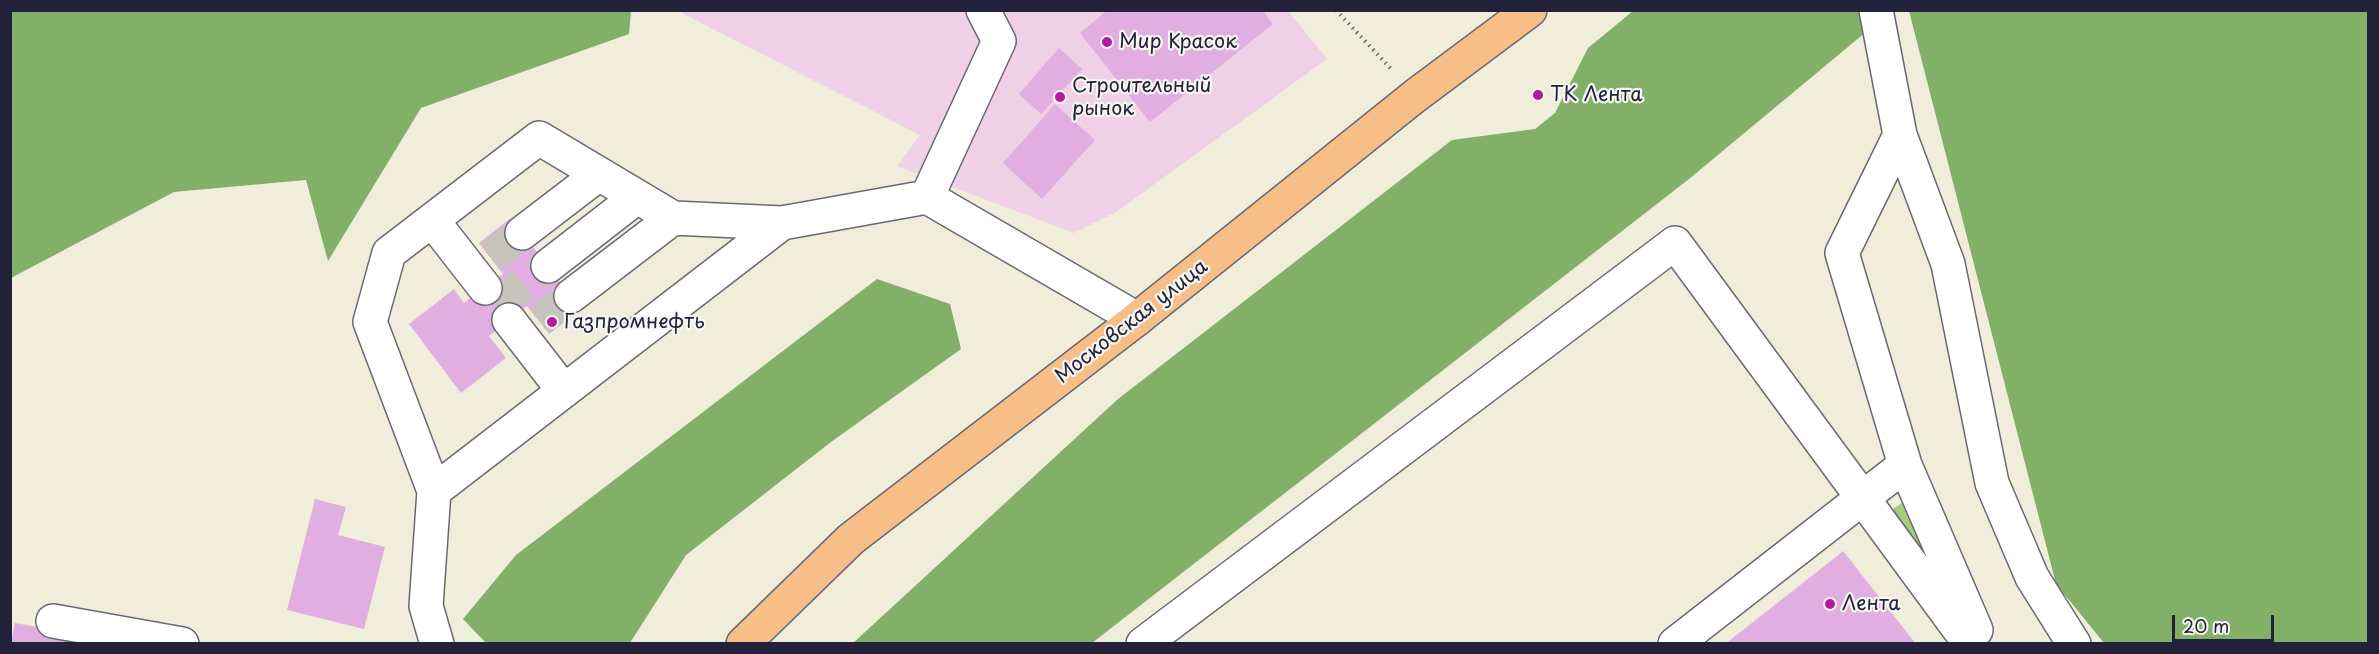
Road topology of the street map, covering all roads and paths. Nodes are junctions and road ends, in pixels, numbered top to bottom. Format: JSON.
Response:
{"nodes":[{"id":1,"x":983,"y":10,"type":"edge"},
{"id":2,"x":1336,"y":10,"type":"edge"},
{"id":3,"x":1530,"y":10,"type":"edge"},
{"id":4,"x":1876,"y":10,"type":"edge"},
{"id":5,"x":1415,"y":96,"type":"junction"},
{"id":6,"x":1900,"y":135,"type":"junction"},
{"id":7,"x":599,"y":174,"type":"junction"},
{"id":8,"x":637,"y":197,"type":"junction"},
{"id":9,"x":927,"y":197,"type":"junction"},
{"id":10,"x":673,"y":218,"type":"junction"},
{"id":11,"x":432,"y":220,"type":"junction"},
{"id":12,"x":782,"y":223,"type":"junction"},
{"id":13,"x":522,"y":232,"type":"tunnel mouth"},
{"id":14,"x":548,"y":266,"type":"tunnel mouth"},
{"id":15,"x":482,"y":272,"type":"dead end"},
{"id":16,"x":571,"y":296,"type":"tunnel mouth"},
{"id":17,"x":1137,"y":319,"type":"junction"},
{"id":18,"x":523,"y":325,"type":"dead end"},
{"id":19,"x":564,"y":391,"type":"junction"},
{"id":20,"x":1905,"y":465,"type":"junction"},
{"id":21,"x":434,"y":491,"type":"junction"},
{"id":22,"x":1861,"y":498,"type":"junction"},
{"id":23,"x":53,"y":621,"type":"dead end"},
{"id":24,"x":182,"y":644,"type":"edge"},
{"id":25,"x":437,"y":644,"type":"edge"},
{"id":26,"x":743,"y":644,"type":"edge"},
{"id":27,"x":1143,"y":644,"type":"edge"},
{"id":28,"x":1675,"y":644,"type":"edge"},
{"id":29,"x":1970,"y":644,"type":"edge"},
{"id":30,"x":1981,"y":644,"type":"edge"},
{"id":31,"x":2074,"y":644,"type":"edge"}],
"edges":[{"from":1,"to":9,"type":"street"},
{"from":2,"to":5,"type":"path"},
{"from":3,"to":5,"type":"main road","name":"Московская улица"},
{"from":4,"to":6,"type":"street"},
{"from":5,"to":17,"type":"main road","name":"Московская улица"},
{"from":6,"to":20,"type":"street"},
{"from":6,"to":31,"type":"street"},
{"from":7,"to":8,"type":"street"},
{"from":7,"to":11,"type":"street"},
{"from":7,"to":13,"type":"street"},
{"from":8,"to":10,"type":"street"},
{"from":8,"to":14,"type":"street"},
{"from":9,"to":12,"type":"street"},
{"from":9,"to":17,"type":"street"},
{"from":10,"to":12,"type":"street"},
{"from":10,"to":16,"type":"street"},
{"from":11,"to":15,"type":"street"},
{"from":11,"to":21,"type":"street"},
{"from":12,"to":19,"type":"street"},
{"from":17,"to":26,"type":"main road","name":"Московская улица"},
{"from":18,"to":19,"type":"street"},
{"from":19,"to":21,"type":"street"},
{"from":20,"to":22,"type":"street"},
{"from":20,"to":30,"type":"street"},
{"from":21,"to":25,"type":"street"},
{"from":22,"to":27,"type":"street"},
{"from":22,"to":28,"type":"street"},
{"from":22,"to":29,"type":"street"},
{"from":23,"to":24,"type":"street"}]}
